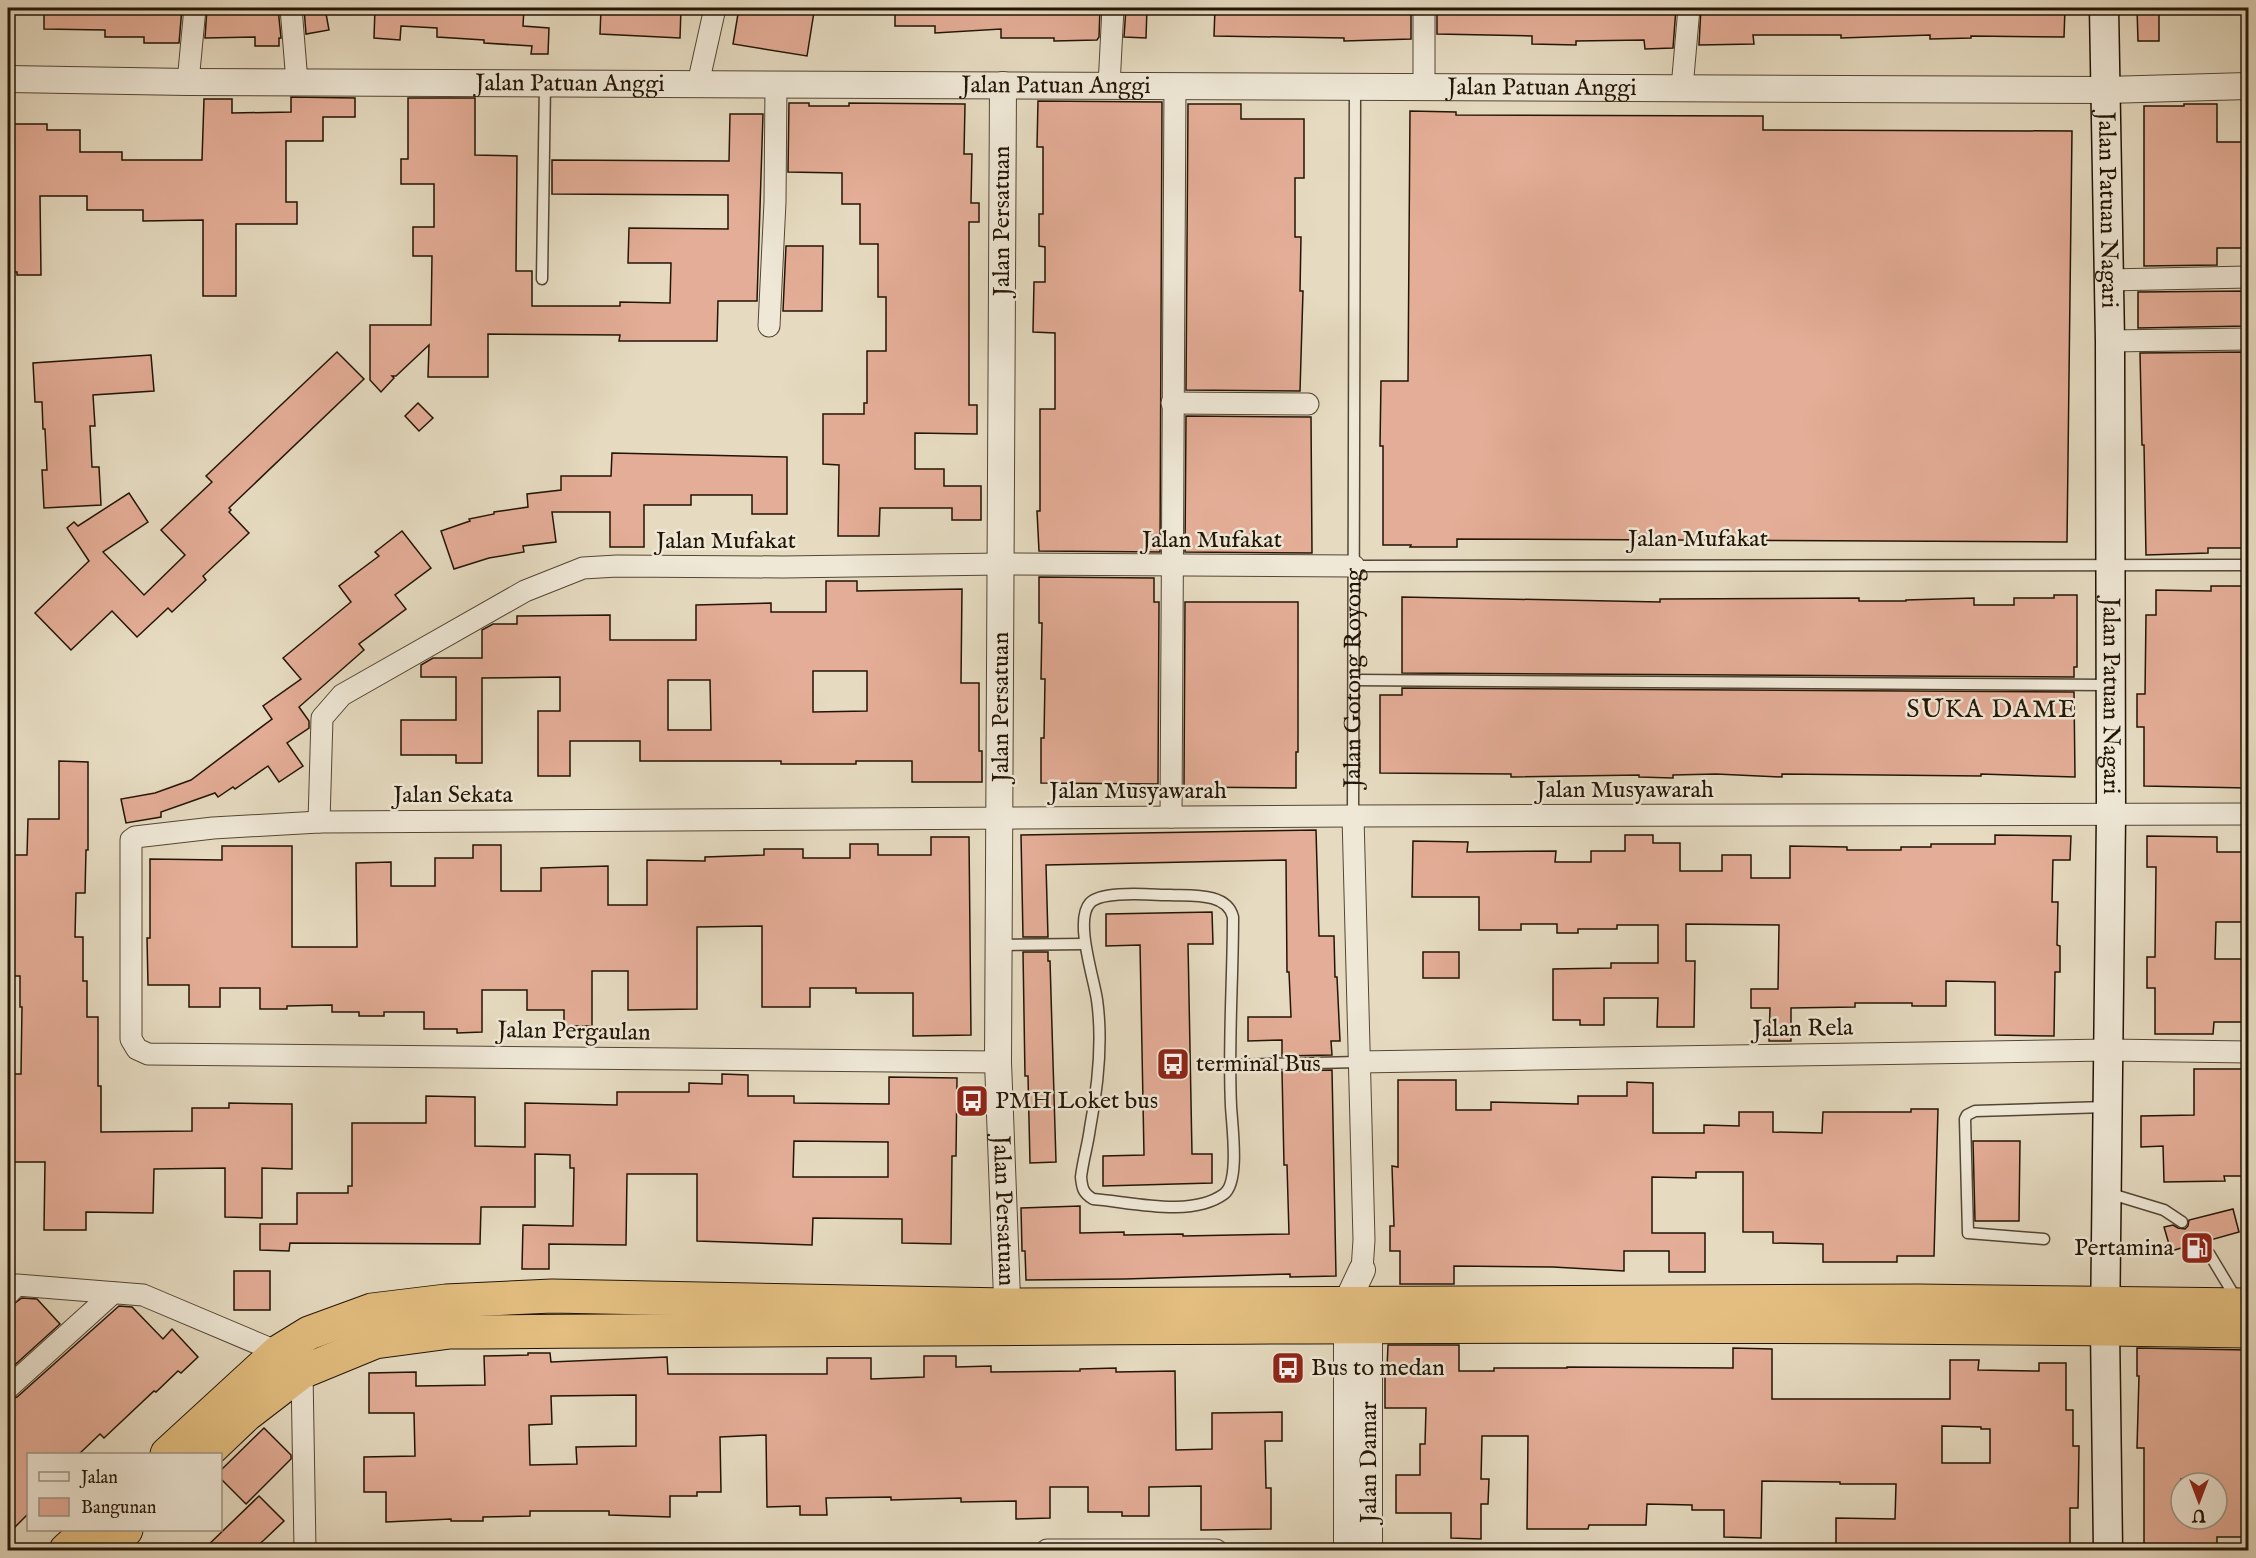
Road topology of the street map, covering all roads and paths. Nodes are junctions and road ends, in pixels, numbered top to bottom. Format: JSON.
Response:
{"nodes":[{"id":1,"x":195,"y":8,"type":"edge"},
{"id":2,"x":291,"y":8,"type":"edge"},
{"id":3,"x":715,"y":8,"type":"edge"},
{"id":4,"x":1113,"y":8,"type":"edge"},
{"id":5,"x":1424,"y":8,"type":"edge"},
{"id":6,"x":1689,"y":8,"type":"edge"},
{"id":7,"x":2104,"y":8,"type":"edge"},
{"id":8,"x":8,"y":79,"type":"edge"},
{"id":9,"x":188,"y":82,"type":"junction"},
{"id":10,"x":297,"y":82,"type":"junction"},
{"id":11,"x":544,"y":83,"type":"junction"},
{"id":12,"x":698,"y":84,"type":"junction"},
{"id":13,"x":776,"y":85,"type":"junction"},
{"id":14,"x":1003,"y":85,"type":"junction"},
{"id":15,"x":1109,"y":86,"type":"junction"},
{"id":16,"x":1175,"y":86,"type":"junction"},
{"id":17,"x":2248,"y":86,"type":"edge"},
{"id":18,"x":1355,"y":87,"type":"junction"},
{"id":19,"x":1424,"y":87,"type":"junction"},
{"id":20,"x":1682,"y":88,"type":"junction"},
{"id":21,"x":2106,"y":90,"type":"junction"},
{"id":22,"x":2248,"y":278,"type":"edge"},
{"id":23,"x":542,"y":279,"type":"dead end"},
{"id":24,"x":2109,"y":280,"type":"junction"},
{"id":25,"x":769,"y":326,"type":"dead end"},
{"id":26,"x":2248,"y":339,"type":"edge"},
{"id":27,"x":2110,"y":341,"type":"junction"},
{"id":28,"x":1172,"y":403,"type":"junction"},
{"id":29,"x":1308,"y":404,"type":"dead end"},
{"id":30,"x":2110,"y":563,"type":"junction"},
{"id":31,"x":1001,"y":564,"type":"junction"},
{"id":32,"x":1173,"y":565,"type":"junction"},
{"id":33,"x":2248,"y":565,"type":"edge"},
{"id":34,"x":1354,"y":566,"type":"junction"},
{"id":35,"x":1354,"y":680,"type":"junction"},
{"id":36,"x":2110,"y":685,"type":"junction"},
{"id":37,"x":2248,"y":814,"type":"edge"},
{"id":38,"x":2111,"y":815,"type":"junction"},
{"id":39,"x":1353,"y":816,"type":"junction"},
{"id":40,"x":1171,"y":817,"type":"junction"},
{"id":41,"x":1001,"y":818,"type":"junction"},
{"id":42,"x":319,"y":822,"type":"junction"},
{"id":43,"x":1084,"y":944,"type":"junction"},
{"id":44,"x":999,"y":945,"type":"junction"},
{"id":45,"x":2108,"y":1050,"type":"junction"},
{"id":46,"x":2248,"y":1052,"type":"edge"},
{"id":47,"x":148,"y":1054,"type":"joint"},
{"id":48,"x":998,"y":1062,"type":"junction"},
{"id":49,"x":1359,"y":1062,"type":"junction"},
{"id":50,"x":1229,"y":1065,"type":"junction"},
{"id":51,"x":2109,"y":1107,"type":"junction"},
{"id":52,"x":2107,"y":1192,"type":"junction"},
{"id":53,"x":2182,"y":1222,"type":"dead end"},
{"id":54,"x":2044,"y":1239,"type":"dead end"},
{"id":55,"x":2199,"y":1243,"type":"dead end"},
{"id":56,"x":1362,"y":1270,"type":"joint"},
{"id":57,"x":113,"y":1293,"type":"junction"},
{"id":58,"x":8,"y":1294,"type":"edge"},
{"id":59,"x":2246,"y":1314,"type":"edge"},
{"id":60,"x":1358,"y":1315,"type":"junction"},
{"id":61,"x":2105,"y":1316,"type":"junction"},
{"id":62,"x":1007,"y":1317,"type":"junction"},
{"id":63,"x":290,"y":1362,"type":"junction"},
{"id":64,"x":8,"y":1389,"type":"edge"},
{"id":65,"x":170,"y":1453,"type":"edge"},
{"id":66,"x":207,"y":1453,"type":"edge"},
{"id":67,"x":87,"y":1531,"type":"edge"},
{"id":68,"x":125,"y":1531,"type":"edge"},
{"id":69,"x":66,"y":1551,"type":"edge"},
{"id":70,"x":104,"y":1551,"type":"edge"},
{"id":71,"x":304,"y":1551,"type":"edge"},
{"id":72,"x":1047,"y":1551,"type":"edge"},
{"id":73,"x":1216,"y":1551,"type":"edge"},
{"id":74,"x":1347,"y":1551,"type":"edge"},
{"id":75,"x":1369,"y":1551,"type":"edge"},
{"id":76,"x":2108,"y":1551,"type":"edge"}],
"edges":[{"from":1,"to":9,"type":"street"},
{"from":2,"to":10,"type":"street"},
{"from":3,"to":12,"type":"street"},
{"from":4,"to":15,"type":"street"},
{"from":5,"to":19,"type":"street"},
{"from":6,"to":20,"type":"street"},
{"from":7,"to":21,"type":"main road","name":"Jalan Patuan Nagari"},
{"from":8,"to":9,"type":"street","name":"Jalan Patuan Anggi"},
{"from":9,"to":10,"type":"street","name":"Jalan Patuan Anggi"},
{"from":10,"to":11,"type":"street","name":"Jalan Patuan Anggi"},
{"from":11,"to":12,"type":"street","name":"Jalan Patuan Anggi"},
{"from":11,"to":23,"type":"lane"},
{"from":12,"to":13,"type":"street","name":"Jalan Patuan Anggi"},
{"from":13,"to":14,"type":"street","name":"Jalan Patuan Anggi"},
{"from":13,"to":25,"type":"street"},
{"from":14,"to":15,"type":"street","name":"Jalan Patuan Anggi"},
{"from":14,"to":31,"type":"street","name":"Jalan Persatuan"},
{"from":15,"to":16,"type":"street","name":"Jalan Patuan Anggi"},
{"from":16,"to":18,"type":"street","name":"Jalan Patuan Anggi"},
{"from":16,"to":28,"type":"street"},
{"from":17,"to":21,"type":"street","name":"Jalan Patuan Anggi"},
{"from":18,"to":19,"type":"street","name":"Jalan Patuan Anggi"},
{"from":18,"to":34,"type":"lane","name":"Jalan Gotong Royong"},
{"from":19,"to":20,"type":"street","name":"Jalan Patuan Anggi"},
{"from":20,"to":21,"type":"street","name":"Jalan Patuan Anggi"},
{"from":21,"to":24,"type":"main road","name":"Jalan Patuan Nagari"},
{"from":22,"to":24,"type":"street"},
{"from":24,"to":27,"type":"main road","name":"Jalan Patuan Nagari"},
{"from":26,"to":27,"type":"street"},
{"from":27,"to":30,"type":"main road","name":"Jalan Patuan Nagari"},
{"from":28,"to":29,"type":"street"},
{"from":28,"to":32,"type":"street"},
{"from":30,"to":33,"type":"lane","name":"Jalan Mufakat"},
{"from":30,"to":34,"type":"lane","name":"Jalan Mufakat"},
{"from":30,"to":36,"type":"main road","name":"Jalan Patuan Nagari"},
{"from":31,"to":32,"type":"street","name":"Jalan Mufakat"},
{"from":31,"to":41,"type":"street","name":"Jalan Persatuan"},
{"from":31,"to":42,"type":"street","name":"Jalan Mufakat"},
{"from":32,"to":34,"type":"street","name":"Jalan Mufakat"},
{"from":32,"to":40,"type":"street"},
{"from":34,"to":35,"type":"lane","name":"Jalan Gotong Royong"},
{"from":35,"to":36,"type":"lane"},
{"from":35,"to":39,"type":"lane","name":"Jalan Gotong Royong"},
{"from":36,"to":38,"type":"main road","name":"Jalan Patuan Nagari"},
{"from":37,"to":38,"type":"street","name":"Jalan Musyawarah"},
{"from":38,"to":39,"type":"street","name":"Jalan Musyawarah"},
{"from":38,"to":45,"type":"main road","name":"Jalan Patuan Nagari"},
{"from":39,"to":40,"type":"street","name":"Jalan Musyawarah"},
{"from":39,"to":49,"type":"street","name":"Jalan Gotong Royong"},
{"from":40,"to":41,"type":"street","name":"Jalan Musyawarah"},
{"from":41,"to":42,"type":"street","name":"Jalan Sekata"},
{"from":41,"to":44,"type":"street","name":"Jalan Persatuan"},
{"from":42,"to":47,"type":"street","name":"Jalan Sekata"},
{"from":43,"to":44,"type":"lane"},
{"from":43,"to":50,"type":"lane"},
{"from":43,"to":50,"type":"lane"},
{"from":44,"to":48,"type":"street","name":"Jalan Persatuan"},
{"from":45,"to":46,"type":"street","name":"Jalan Rela"},
{"from":45,"to":49,"type":"street","name":"Jalan Rela"},
{"from":45,"to":51,"type":"main road","name":"Jalan Patuan Nagari"},
{"from":47,"to":48,"type":"street","name":"Jalan Pergaulan"},
{"from":48,"to":62,"type":"street","name":"Jalan Persatuan"},
{"from":49,"to":50,"type":"lane"},
{"from":49,"to":56,"type":"street","name":"Jalan Gotong Royong"},
{"from":51,"to":52,"type":"main road","name":"Jalan Patuan Nagari"},
{"from":51,"to":54,"type":"lane"},
{"from":52,"to":53,"type":"lane"},
{"from":52,"to":61,"type":"main road","name":"Jalan Patuan Nagari"},
{"from":55,"to":59,"type":"lane"},
{"from":56,"to":60,"type":"street","name":"Jalan Gotong Royong"},
{"from":57,"to":58,"type":"street"},
{"from":57,"to":63,"type":"street"},
{"from":57,"to":64,"type":"street"},
{"from":59,"to":61,"type":"highway"},
{"from":60,"to":61,"type":"highway"},
{"from":60,"to":62,"type":"highway"},
{"from":60,"to":74,"type":"street","name":"Jalan Damar"},
{"from":60,"to":75,"type":"street","name":"Jalan Damar"},
{"from":61,"to":76,"type":"main road","name":"Jalan Patuan Nagari"},
{"from":62,"to":63,"type":"highway"},
{"from":63,"to":65,"type":"highway"},
{"from":63,"to":66,"type":"highway"},
{"from":63,"to":71,"type":"street"},
{"from":67,"to":69,"type":"highway"},
{"from":68,"to":70,"type":"highway"},
{"from":72,"to":73,"type":"street"}]}
